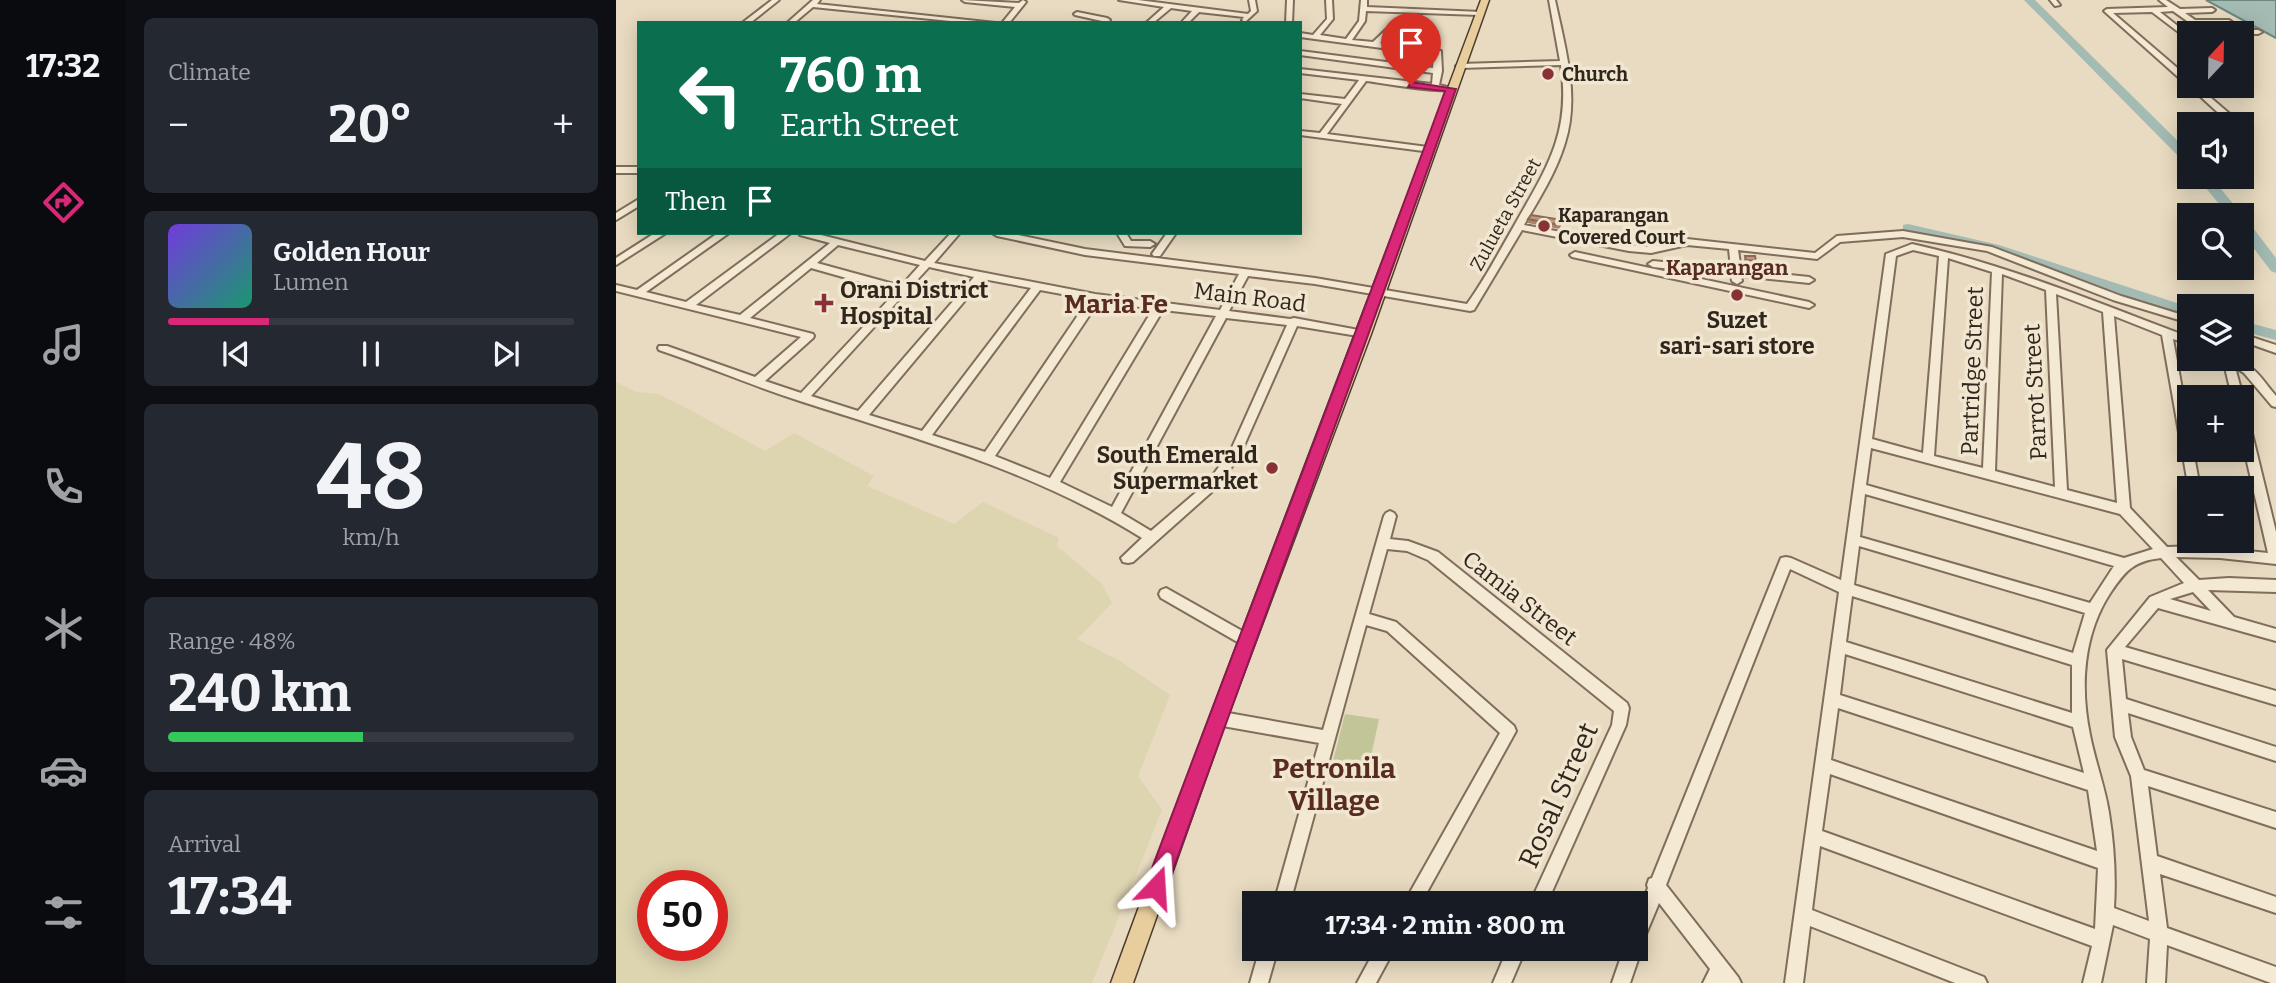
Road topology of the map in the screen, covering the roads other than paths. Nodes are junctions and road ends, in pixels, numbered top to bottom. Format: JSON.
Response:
{"nodes":[{"id":1,"x":776,"y":0,"type":"edge"},
{"id":2,"x":965,"y":0,"type":"edge"},
{"id":3,"x":1122,"y":0,"type":"edge"},
{"id":4,"x":1250,"y":0,"type":"edge"},
{"id":5,"x":1290,"y":0,"type":"edge"},
{"id":6,"x":1329,"y":0,"type":"edge"},
{"id":7,"x":1364,"y":0,"type":"edge"},
{"id":8,"x":1552,"y":0,"type":"edge"},
{"id":9,"x":2162,"y":0,"type":"edge"},
{"id":10,"x":981,"y":1,"type":"edge"},
{"id":11,"x":814,"y":3,"type":"edge"},
{"id":12,"x":1023,"y":3,"type":"edge"},
{"id":13,"x":1169,"y":6,"type":"junction"},
{"id":14,"x":1482,"y":7,"type":"edge"},
{"id":15,"x":1198,"y":9,"type":"junction"},
{"id":16,"x":1366,"y":9,"type":"junction"},
{"id":17,"x":2154,"y":10,"type":"junction"},
{"id":18,"x":2178,"y":10,"type":"junction"},
{"id":19,"x":2212,"y":10,"type":"dead end"},
{"id":20,"x":1077,"y":15,"type":"dead end"},
{"id":21,"x":1250,"y":16,"type":"junction"},
{"id":22,"x":748,"y":21,"type":"edge"},
{"id":23,"x":792,"y":21,"type":"edge"},
{"id":24,"x":975,"y":21,"type":"edge"},
{"id":25,"x":1007,"y":21,"type":"edge"},
{"id":26,"x":1106,"y":21,"type":"edge"},
{"id":27,"x":1151,"y":21,"type":"edge"},
{"id":28,"x":1186,"y":21,"type":"edge"},
{"id":29,"x":1244,"y":21,"type":"edge"},
{"id":30,"x":1289,"y":21,"type":"edge"},
{"id":31,"x":2193,"y":21,"type":"edge"},
{"id":32,"x":1425,"y":24,"type":"dead end"},
{"id":33,"x":1392,"y":26,"type":"dead end"},
{"id":34,"x":2177,"y":28,"type":"edge"},
{"id":35,"x":2254,"y":32,"type":"edge"},
{"id":36,"x":2258,"y":32,"type":"dead end"},
{"id":37,"x":1302,"y":35,"type":"edge"},
{"id":38,"x":1315,"y":37,"type":"junction"},
{"id":39,"x":1347,"y":42,"type":"junction"},
{"id":40,"x":1375,"y":45,"type":"junction"},
{"id":41,"x":1409,"y":49,"type":"junction"},
{"id":42,"x":1302,"y":53,"type":"edge"},
{"id":43,"x":1564,"y":63,"type":"junction"},
{"id":44,"x":1460,"y":66,"type":"junction"},
{"id":45,"x":1302,"y":71,"type":"edge"},
{"id":46,"x":1438,"y":71,"type":"junction"},
{"id":47,"x":2177,"y":72,"type":"edge"},
{"id":48,"x":1364,"y":79,"type":"junction"},
{"id":49,"x":1443,"y":88,"type":"junction"},
{"id":50,"x":1302,"y":96,"type":"edge"},
{"id":51,"x":2207,"y":98,"type":"edge"},
{"id":52,"x":1348,"y":103,"type":"junction"},
{"id":53,"x":2222,"y":112,"type":"edge"},
{"id":54,"x":1302,"y":133,"type":"edge"},
{"id":55,"x":1322,"y":136,"type":"junction"},
{"id":56,"x":1428,"y":150,"type":"junction"},
{"id":57,"x":616,"y":170,"type":"edge"},
{"id":58,"x":637,"y":170,"type":"edge"},
{"id":59,"x":637,"y":203,"type":"edge"},
{"id":60,"x":616,"y":218,"type":"edge"},
{"id":61,"x":1518,"y":228,"type":"junction"},
{"id":62,"x":658,"y":235,"type":"edge"},
{"id":63,"x":721,"y":235,"type":"edge"},
{"id":64,"x":783,"y":235,"type":"edge"},
{"id":65,"x":811,"y":235,"type":"edge"},
{"id":66,"x":954,"y":235,"type":"edge"},
{"id":67,"x":1006,"y":235,"type":"edge"},
{"id":68,"x":1123,"y":235,"type":"edge"},
{"id":69,"x":1148,"y":235,"type":"edge"},
{"id":70,"x":1170,"y":235,"type":"edge"},
{"id":71,"x":837,"y":242,"type":"junction"},
{"id":72,"x":1150,"y":244,"type":"junction"},
{"id":73,"x":1733,"y":247,"type":"junction"},
{"id":74,"x":1651,"y":250,"type":"junction"},
{"id":75,"x":1575,"y":254,"type":"dead end"},
{"id":76,"x":1944,"y":254,"type":"junction"},
{"id":77,"x":1155,"y":257,"type":"junction"},
{"id":78,"x":616,"y":262,"type":"edge"},
{"id":79,"x":809,"y":264,"type":"junction"},
{"id":80,"x":926,"y":264,"type":"junction"},
{"id":81,"x":1654,"y":268,"type":"junction"},
{"id":82,"x":1997,"y":270,"type":"junction"},
{"id":83,"x":1246,"y":271,"type":"junction"},
{"id":84,"x":1737,"y":274,"type":"junction"},
{"id":85,"x":981,"y":275,"type":"junction"},
{"id":86,"x":1809,"y":280,"type":"dead end"},
{"id":87,"x":1038,"y":286,"type":"junction"},
{"id":88,"x":616,"y":288,"type":"edge"},
{"id":89,"x":2051,"y":288,"type":"junction"},
{"id":90,"x":902,"y":290,"type":"junction"},
{"id":91,"x":1379,"y":291,"type":"junction"},
{"id":92,"x":1738,"y":291,"type":"junction"},
{"id":93,"x":639,"y":293,"type":"junction"},
{"id":94,"x":1096,"y":297,"type":"junction"},
{"id":95,"x":1809,"y":305,"type":"dead end"},
{"id":96,"x":688,"y":306,"type":"junction"},
{"id":97,"x":1160,"y":306,"type":"junction"},
{"id":98,"x":2108,"y":310,"type":"junction"},
{"id":99,"x":1224,"y":313,"type":"junction"},
{"id":100,"x":2177,"y":316,"type":"edge"},
{"id":101,"x":742,"y":319,"type":"junction"},
{"id":102,"x":1294,"y":321,"type":"junction"},
{"id":103,"x":2167,"y":332,"type":"junction"},
{"id":104,"x":1364,"y":334,"type":"junction"},
{"id":105,"x":2177,"y":336,"type":"edge"},
{"id":106,"x":2254,"y":341,"type":"edge"},
{"id":107,"x":663,"y":348,"type":"dead end"},
{"id":108,"x":2276,"y":349,"type":"edge"},
{"id":109,"x":2249,"y":371,"type":"edge"},
{"id":110,"x":757,"y":382,"type":"junction"},
{"id":111,"x":803,"y":398,"type":"junction"},
{"id":112,"x":2276,"y":403,"type":"edge"},
{"id":113,"x":861,"y":416,"type":"junction"},
{"id":114,"x":925,"y":436,"type":"junction"},
{"id":115,"x":1866,"y":442,"type":"junction"},
{"id":116,"x":986,"y":458,"type":"junction"},
{"id":117,"x":1928,"y":458,"type":"junction"},
{"id":118,"x":2253,"y":462,"type":"edge"},
{"id":119,"x":1989,"y":474,"type":"junction"},
{"id":120,"x":2192,"y":476,"type":"edge"},
{"id":121,"x":1053,"y":483,"type":"junction"},
{"id":122,"x":1860,"y":488,"type":"junction"},
{"id":123,"x":2061,"y":493,"type":"junction"},
{"id":124,"x":2124,"y":510,"type":"junction"},
{"id":125,"x":1115,"y":513,"type":"junction"},
{"id":126,"x":1390,"y":516,"type":"dead end"},
{"id":127,"x":1152,"y":538,"type":"junction"},
{"id":128,"x":1854,"y":540,"type":"junction"},
{"id":129,"x":1382,"y":543,"type":"junction"},
{"id":130,"x":2177,"y":550,"type":"edge"},
{"id":131,"x":2162,"y":552,"type":"junction"},
{"id":132,"x":2243,"y":553,"type":"edge"},
{"id":133,"x":1128,"y":558,"type":"dead end"},
{"id":134,"x":2276,"y":559,"type":"edge"},
{"id":135,"x":2125,"y":564,"type":"junction"},
{"id":136,"x":2196,"y":586,"type":"junction"},
{"id":137,"x":2276,"y":586,"type":"edge"},
{"id":138,"x":1847,"y":589,"type":"junction"},
{"id":139,"x":1166,"y":594,"type":"dead end"},
{"id":140,"x":2155,"y":601,"type":"junction"},
{"id":141,"x":2090,"y":609,"type":"junction"},
{"id":142,"x":1362,"y":618,"type":"junction"},
{"id":143,"x":2230,"y":622,"type":"junction"},
{"id":144,"x":2276,"y":635,"type":"edge"},
{"id":145,"x":1246,"y":640,"type":"junction"},
{"id":146,"x":1840,"y":646,"type":"junction"},
{"id":147,"x":2114,"y":650,"type":"junction"},
{"id":148,"x":2079,"y":661,"type":"junction"},
{"id":149,"x":2276,"y":698,"type":"edge"},
{"id":150,"x":1832,"y":699,"type":"junction"},
{"id":151,"x":2118,"y":703,"type":"junction"},
{"id":152,"x":1622,"y":708,"type":"joint"},
{"id":153,"x":1217,"y":718,"type":"junction"},
{"id":154,"x":2080,"y":722,"type":"junction"},
{"id":155,"x":1329,"y":738,"type":"junction"},
{"id":156,"x":2276,"y":754,"type":"edge"},
{"id":157,"x":1824,"y":765,"type":"junction"},
{"id":158,"x":2139,"y":776,"type":"junction"},
{"id":159,"x":2094,"y":784,"type":"junction"},
{"id":160,"x":2276,"y":820,"type":"edge"},
{"id":161,"x":1814,"y":836,"type":"junction"},
{"id":162,"x":2105,"y":862,"type":"junction"},
{"id":163,"x":2150,"y":862,"type":"junction"},
{"id":164,"x":1655,"y":885,"type":"junction"},
{"id":165,"x":1285,"y":891,"type":"edge"},
{"id":166,"x":1419,"y":891,"type":"edge"},
{"id":167,"x":1543,"y":891,"type":"edge"},
{"id":168,"x":1648,"y":905,"type":"edge"},
{"id":169,"x":2276,"y":905,"type":"edge"},
{"id":170,"x":2103,"y":913,"type":"junction"},
{"id":171,"x":1804,"y":915,"type":"junction"},
{"id":172,"x":2159,"y":934,"type":"junction"},
{"id":173,"x":2101,"y":940,"type":"junction"},
{"id":174,"x":1265,"y":961,"type":"edge"},
{"id":175,"x":1379,"y":961,"type":"edge"},
{"id":176,"x":1511,"y":961,"type":"edge"},
{"id":177,"x":1629,"y":961,"type":"edge"},
{"id":178,"x":2276,"y":976,"type":"edge"},
{"id":179,"x":1721,"y":978,"type":"edge"},
{"id":180,"x":1122,"y":983,"type":"edge"},
{"id":181,"x":1259,"y":983,"type":"edge"},
{"id":182,"x":1366,"y":983,"type":"edge"},
{"id":183,"x":1502,"y":983,"type":"edge"},
{"id":184,"x":1621,"y":983,"type":"edge"},
{"id":185,"x":1794,"y":983,"type":"edge"},
{"id":186,"x":1979,"y":983,"type":"edge"},
{"id":187,"x":2092,"y":983,"type":"edge"},
{"id":188,"x":2156,"y":983,"type":"edge"}],
"edges":[{"from":1,"to":22,"type":"street"},
{"from":2,"to":10,"type":"street"},
{"from":3,"to":13,"type":"street"},
{"from":4,"to":21,"type":"street"},
{"from":5,"to":30,"type":"street"},
{"from":6,"to":38,"type":"street"},
{"from":7,"to":16,"type":"street"},
{"from":8,"to":43,"type":"street","name":"Zulueta Street"},
{"from":9,"to":18,"type":"street"},
{"from":10,"to":12,"type":"street"},
{"from":11,"to":23,"type":"street"},
{"from":11,"to":24,"type":"street"},
{"from":12,"to":25,"type":"street"},
{"from":13,"to":15,"type":"street"},
{"from":13,"to":27,"type":"street"},
{"from":14,"to":16,"type":"street"},
{"from":14,"to":44,"type":"main road"},
{"from":15,"to":21,"type":"street"},
{"from":15,"to":28,"type":"street"},
{"from":16,"to":39,"type":"street"},
{"from":17,"to":18,"type":"street"},
{"from":17,"to":34,"type":"street"},
{"from":17,"to":47,"type":"street"},
{"from":18,"to":19,"type":"street"},
{"from":18,"to":31,"type":"street"},
{"from":20,"to":26,"type":"street"},
{"from":21,"to":29,"type":"street"},
{"from":32,"to":41,"type":"street"},
{"from":33,"to":40,"type":"street"},
{"from":35,"to":36,"type":"street"},
{"from":37,"to":38,"type":"street"},
{"from":38,"to":39,"type":"street"},
{"from":39,"to":40,"type":"street"},
{"from":40,"to":41,"type":"street"},
{"from":41,"to":46,"type":"street"},
{"from":42,"to":46,"type":"street"},
{"from":43,"to":44,"type":"street"},
{"from":43,"to":61,"type":"street","name":"Zulueta Street"},
{"from":44,"to":49,"type":"main road"},
{"from":45,"to":48,"type":"street"},
{"from":46,"to":49,"type":"street"},
{"from":48,"to":49,"type":"street"},
{"from":48,"to":52,"type":"street"},
{"from":49,"to":56,"type":"main road"},
{"from":50,"to":52,"type":"street"},
{"from":51,"to":53,"type":"street"},
{"from":52,"to":55,"type":"street"},
{"from":54,"to":55,"type":"street"},
{"from":55,"to":56,"type":"street"},
{"from":56,"to":91,"type":"main road"},
{"from":57,"to":58,"type":"street"},
{"from":59,"to":60,"type":"street"},
{"from":61,"to":74,"type":"street"},
{"from":61,"to":91,"type":"street","name":"Zulueta Street"},
{"from":62,"to":78,"type":"street"},
{"from":63,"to":93,"type":"street"},
{"from":64,"to":96,"type":"street"},
{"from":65,"to":71,"type":"street","name":"Main Road"},
{"from":66,"to":80,"type":"street"},
{"from":67,"to":77,"type":"street"},
{"from":68,"to":72,"type":"street"},
{"from":69,"to":72,"type":"street"},
{"from":70,"to":77,"type":"street"},
{"from":71,"to":79,"type":"street"},
{"from":71,"to":80,"type":"street","name":"Main Road"},
{"from":72,"to":77,"type":"street"},
{"from":73,"to":74,"type":"street"},
{"from":73,"to":84,"type":"street"},
{"from":73,"to":100,"type":"street"},
{"from":74,"to":81,"type":"street"},
{"from":75,"to":81,"type":"street"},
{"from":76,"to":82,"type":"street"},
{"from":76,"to":115,"type":"street"},
{"from":76,"to":117,"type":"street"},
{"from":77,"to":83,"type":"street"},
{"from":79,"to":90,"type":"street"},
{"from":79,"to":101,"type":"street"},
{"from":80,"to":85,"type":"street","name":"Main Road"},
{"from":80,"to":90,"type":"street"},
{"from":81,"to":84,"type":"street"},
{"from":81,"to":92,"type":"street"},
{"from":82,"to":89,"type":"street"},
{"from":82,"to":119,"type":"street","name":"Partridge Street"},
{"from":83,"to":91,"type":"street"},
{"from":83,"to":99,"type":"street"},
{"from":84,"to":86,"type":"street"},
{"from":84,"to":92,"type":"street"},
{"from":85,"to":87,"type":"street","name":"Main Road"},
{"from":85,"to":113,"type":"street"},
{"from":87,"to":94,"type":"street","name":"Main Road"},
{"from":87,"to":114,"type":"street"},
{"from":88,"to":93,"type":"street"},
{"from":89,"to":98,"type":"street"},
{"from":89,"to":123,"type":"street","name":"Parrot Street"},
{"from":90,"to":111,"type":"street"},
{"from":91,"to":104,"type":"main road"},
{"from":92,"to":95,"type":"street"},
{"from":93,"to":96,"type":"street"},
{"from":94,"to":97,"type":"street","name":"Main Road"},
{"from":94,"to":116,"type":"street"},
{"from":96,"to":101,"type":"street"},
{"from":97,"to":99,"type":"street","name":"Main Road"},
{"from":97,"to":121,"type":"street"},
{"from":98,"to":103,"type":"street"},
{"from":98,"to":124,"type":"street"},
{"from":99,"to":102,"type":"street","name":"Main Road"},
{"from":99,"to":125,"type":"street"},
{"from":101,"to":110,"type":"street"},
{"from":102,"to":104,"type":"street","name":"Main Road"},
{"from":102,"to":127,"type":"street"},
{"from":103,"to":105,"type":"street"},
{"from":103,"to":120,"type":"street"},
{"from":104,"to":145,"type":"main road"},
{"from":106,"to":108,"type":"street"},
{"from":107,"to":110,"type":"street"},
{"from":109,"to":112,"type":"street"},
{"from":110,"to":111,"type":"street"},
{"from":111,"to":113,"type":"street"},
{"from":113,"to":114,"type":"street"},
{"from":114,"to":116,"type":"street"},
{"from":115,"to":117,"type":"street"},
{"from":115,"to":122,"type":"street"},
{"from":116,"to":121,"type":"street"},
{"from":117,"to":119,"type":"street"},
{"from":118,"to":134,"type":"street"},
{"from":119,"to":123,"type":"street"},
{"from":121,"to":125,"type":"street"},
{"from":122,"to":128,"type":"street"},
{"from":122,"to":135,"type":"street"},
{"from":123,"to":124,"type":"street"},
{"from":124,"to":131,"type":"street"},
{"from":125,"to":127,"type":"street"},
{"from":126,"to":129,"type":"street"},
{"from":127,"to":133,"type":"street"},
{"from":128,"to":138,"type":"street"},
{"from":128,"to":141,"type":"street"},
{"from":129,"to":142,"type":"street"},
{"from":129,"to":152,"type":"street","name":"Camia Street"},
{"from":130,"to":131,"type":"street"},
{"from":131,"to":135,"type":"street"},
{"from":131,"to":136,"type":"street"},
{"from":132,"to":134,"type":"street"},
{"from":135,"to":141,"type":"street"},
{"from":136,"to":137,"type":"street"},
{"from":136,"to":140,"type":"street"},
{"from":136,"to":143,"type":"street"},
{"from":138,"to":146,"type":"street"},
{"from":138,"to":148,"type":"street"},
{"from":138,"to":164,"type":"street"},
{"from":139,"to":145,"type":"street"},
{"from":140,"to":143,"type":"street"},
{"from":140,"to":147,"type":"street"},
{"from":141,"to":148,"type":"street"},
{"from":142,"to":155,"type":"street"},
{"from":142,"to":166,"type":"street"},
{"from":143,"to":144,"type":"street"},
{"from":145,"to":153,"type":"main road"},
{"from":146,"to":150,"type":"street"},
{"from":146,"to":154,"type":"street"},
{"from":147,"to":149,"type":"street"},
{"from":147,"to":151,"type":"street"},
{"from":148,"to":154,"type":"street"},
{"from":150,"to":157,"type":"street"},
{"from":150,"to":159,"type":"street"},
{"from":151,"to":156,"type":"street"},
{"from":151,"to":158,"type":"street"},
{"from":152,"to":167,"type":"street","name":"Rosal Street"},
{"from":153,"to":155,"type":"street"},
{"from":153,"to":180,"type":"main road"},
{"from":154,"to":159,"type":"street"},
{"from":155,"to":165,"type":"street"},
{"from":157,"to":161,"type":"street"},
{"from":157,"to":162,"type":"street"},
{"from":158,"to":160,"type":"street"},
{"from":158,"to":163,"type":"street"},
{"from":159,"to":162,"type":"street"},
{"from":161,"to":171,"type":"street"},
{"from":161,"to":173,"type":"street"},
{"from":162,"to":170,"type":"street"},
{"from":163,"to":169,"type":"street"},
{"from":163,"to":172,"type":"street"},
{"from":164,"to":168,"type":"street"},
{"from":164,"to":179,"type":"street"},
{"from":170,"to":172,"type":"street"},
{"from":170,"to":173,"type":"street"},
{"from":171,"to":185,"type":"street"},
{"from":171,"to":186,"type":"street"},
{"from":172,"to":178,"type":"street"},
{"from":172,"to":188,"type":"street"},
{"from":173,"to":187,"type":"street"},
{"from":174,"to":181,"type":"street"},
{"from":175,"to":182,"type":"street"},
{"from":176,"to":183,"type":"street"},
{"from":177,"to":184,"type":"street"}]}
